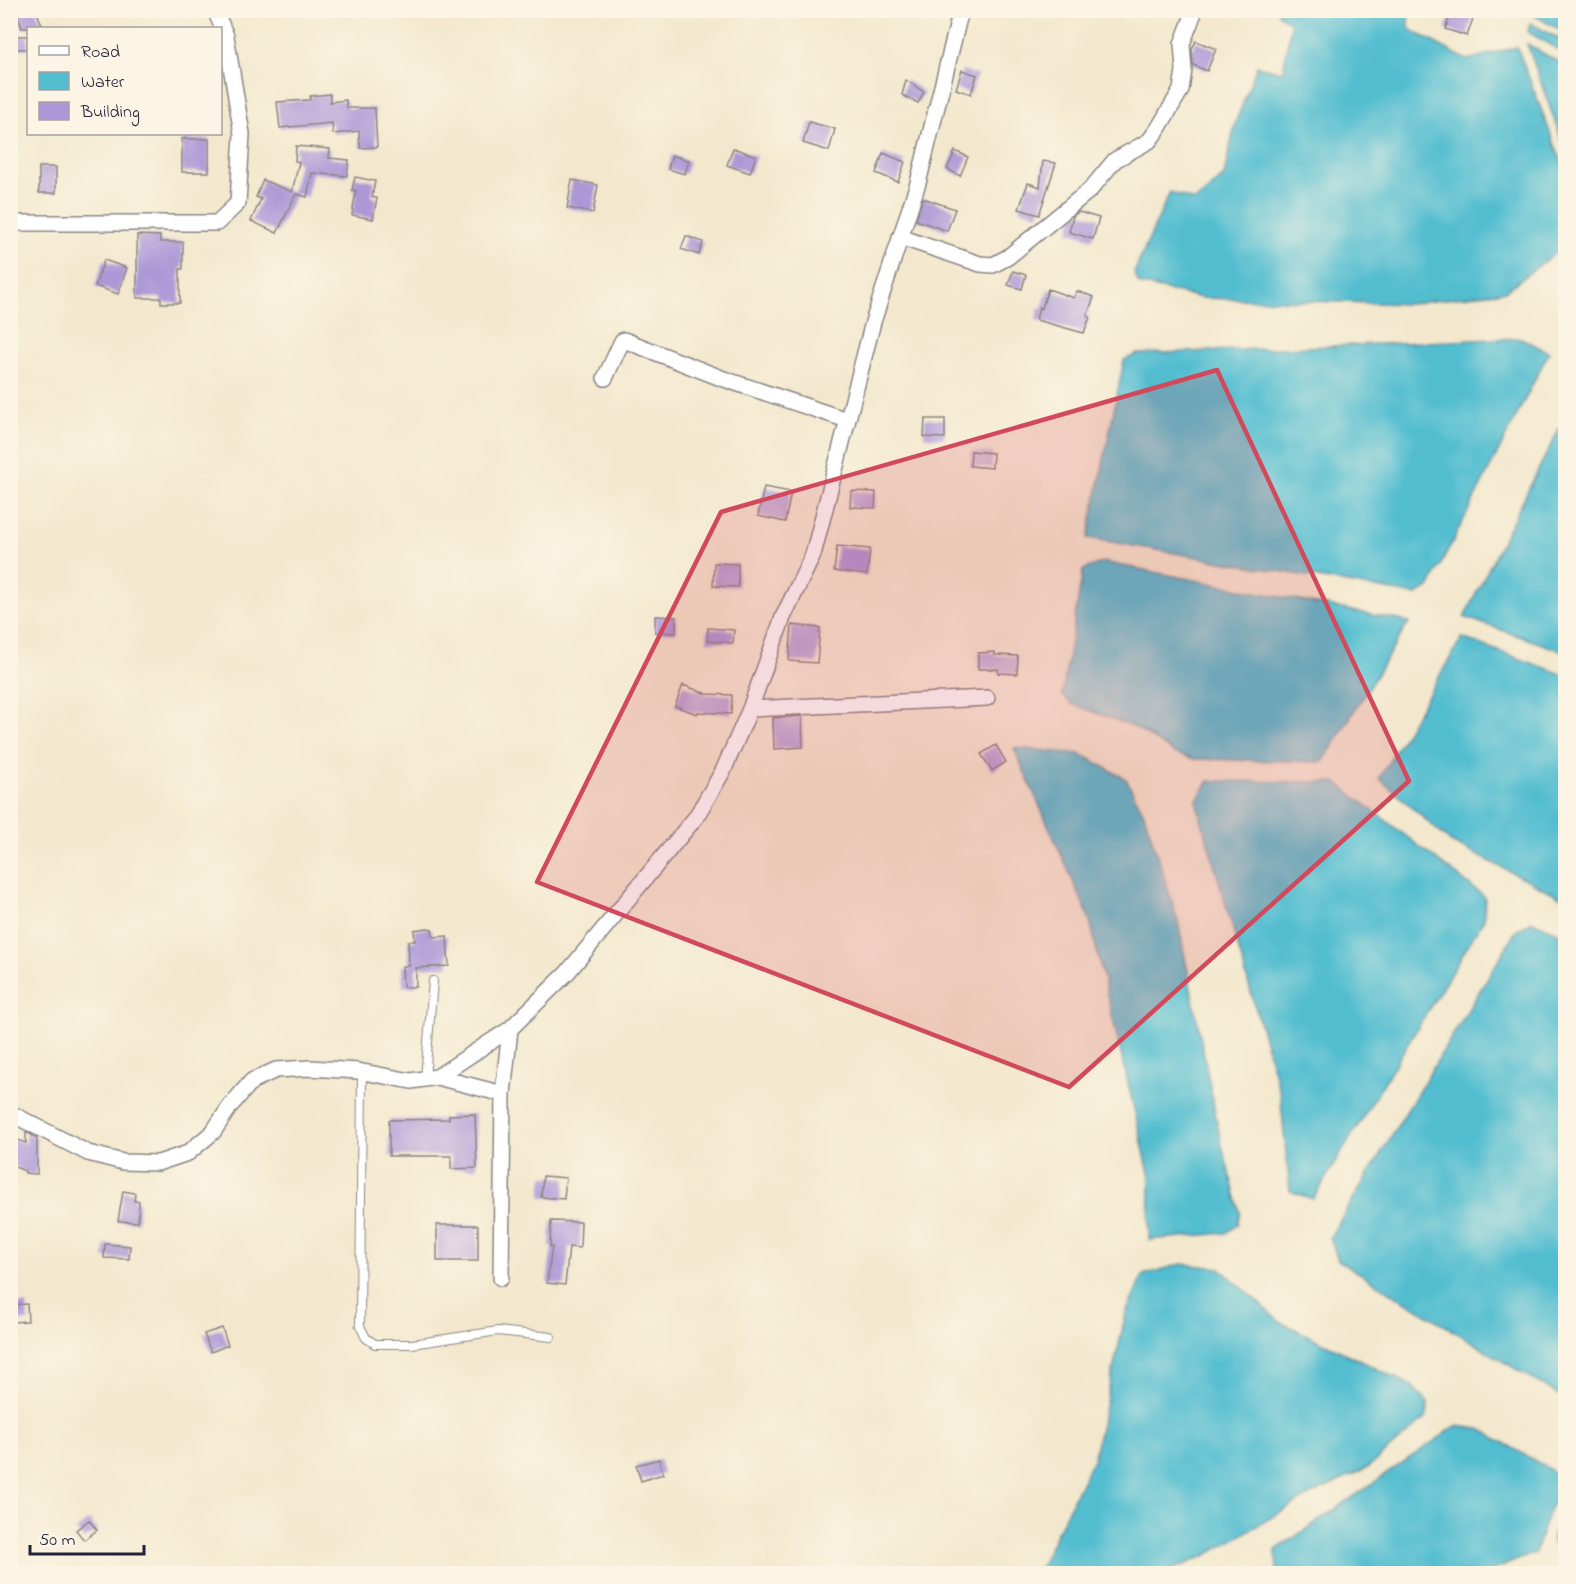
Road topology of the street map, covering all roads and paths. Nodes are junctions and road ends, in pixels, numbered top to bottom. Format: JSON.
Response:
{"nodes":[{"id":1,"x":215,"y":10,"type":"edge"},
{"id":2,"x":961,"y":10,"type":"edge"},
{"id":3,"x":1195,"y":10,"type":"edge"},
{"id":4,"x":10,"y":223,"type":"edge"},
{"id":5,"x":900,"y":237,"type":"junction"},
{"id":6,"x":605,"y":378,"type":"dead end"},
{"id":7,"x":847,"y":420,"type":"junction"},
{"id":8,"x":987,"y":698,"type":"dead end"},
{"id":9,"x":750,"y":709,"type":"junction"},
{"id":10,"x":433,"y":981,"type":"dead end"},
{"id":11,"x":510,"y":1029,"type":"junction"},
{"id":12,"x":362,"y":1072,"type":"junction"},
{"id":13,"x":431,"y":1078,"type":"junction"},
{"id":14,"x":503,"y":1094,"type":"junction"},
{"id":15,"x":10,"y":1113,"type":"edge"},
{"id":16,"x":501,"y":1278,"type":"dead end"},
{"id":17,"x":551,"y":1337,"type":"dead end"}],
"edges":[{"from":1,"to":4,"type":"street"},
{"from":2,"to":5,"type":"street"},
{"from":3,"to":5,"type":"street"},
{"from":5,"to":7,"type":"street"},
{"from":6,"to":7,"type":"street"},
{"from":7,"to":9,"type":"street"},
{"from":8,"to":9,"type":"street"},
{"from":9,"to":11,"type":"street"},
{"from":10,"to":13,"type":"lane"},
{"from":11,"to":13,"type":"street"},
{"from":11,"to":14,"type":"street"},
{"from":12,"to":13,"type":"street"},
{"from":12,"to":15,"type":"street"},
{"from":12,"to":17,"type":"lane"},
{"from":13,"to":14,"type":"street"},
{"from":14,"to":16,"type":"street"}]}
